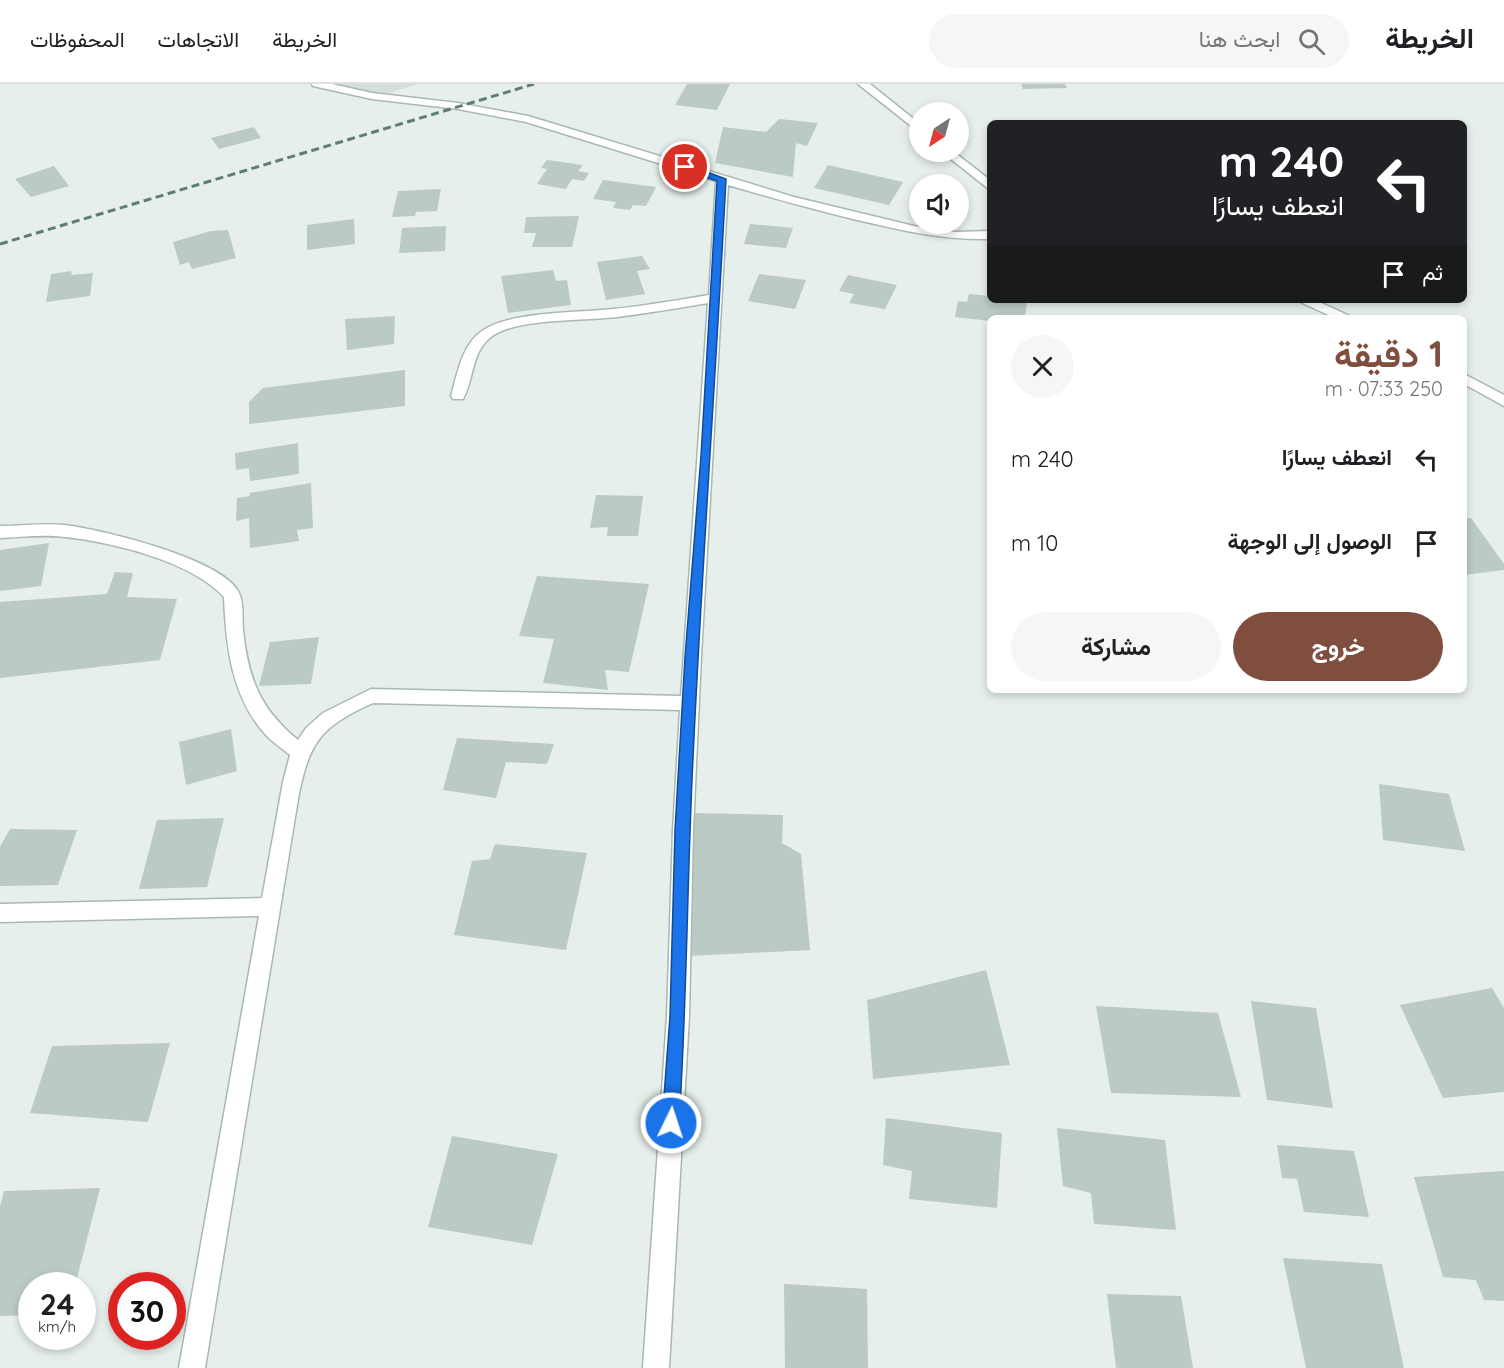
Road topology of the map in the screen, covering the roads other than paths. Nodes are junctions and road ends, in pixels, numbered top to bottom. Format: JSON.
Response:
{"nodes":[{"id":1,"x":317,"y":84,"type":"edge"},
{"id":2,"x":863,"y":84,"type":"edge"},
{"id":3,"x":909,"y":121,"type":"edge"},
{"id":4,"x":960,"y":162,"type":"edge"},
{"id":5,"x":722,"y":179,"type":"junction"},
{"id":6,"x":987,"y":184,"type":"edge"},
{"id":7,"x":987,"y":236,"type":"edge"},
{"id":8,"x":715,"y":298,"type":"junction"},
{"id":9,"x":1310,"y":303,"type":"edge"},
{"id":10,"x":1340,"y":315,"type":"edge"},
{"id":11,"x":1467,"y":380,"type":"edge"},
{"id":12,"x":458,"y":396,"type":"dead end"},
{"id":13,"x":1504,"y":401,"type":"edge"},
{"id":14,"x":0,"y":532,"type":"edge"},
{"id":15,"x":689,"y":703,"type":"junction"},
{"id":16,"x":300,"y":753,"type":"junction"},
{"id":17,"x":269,"y":907,"type":"junction"},
{"id":18,"x":0,"y":913,"type":"edge"},
{"id":19,"x":192,"y":1368,"type":"edge"},
{"id":20,"x":656,"y":1368,"type":"edge"}],
"edges":[{"from":1,"to":5,"type":"street"},
{"from":2,"to":3,"type":"street"},
{"from":4,"to":6,"type":"street"},
{"from":5,"to":7,"type":"street"},
{"from":5,"to":8,"type":"street"},
{"from":8,"to":12,"type":"street"},
{"from":8,"to":15,"type":"street"},
{"from":9,"to":10,"type":"street"},
{"from":11,"to":13,"type":"street"},
{"from":14,"to":16,"type":"street"},
{"from":15,"to":16,"type":"street"},
{"from":15,"to":20,"type":"street"},
{"from":16,"to":17,"type":"street"},
{"from":17,"to":18,"type":"street"},
{"from":17,"to":19,"type":"street"}]}
